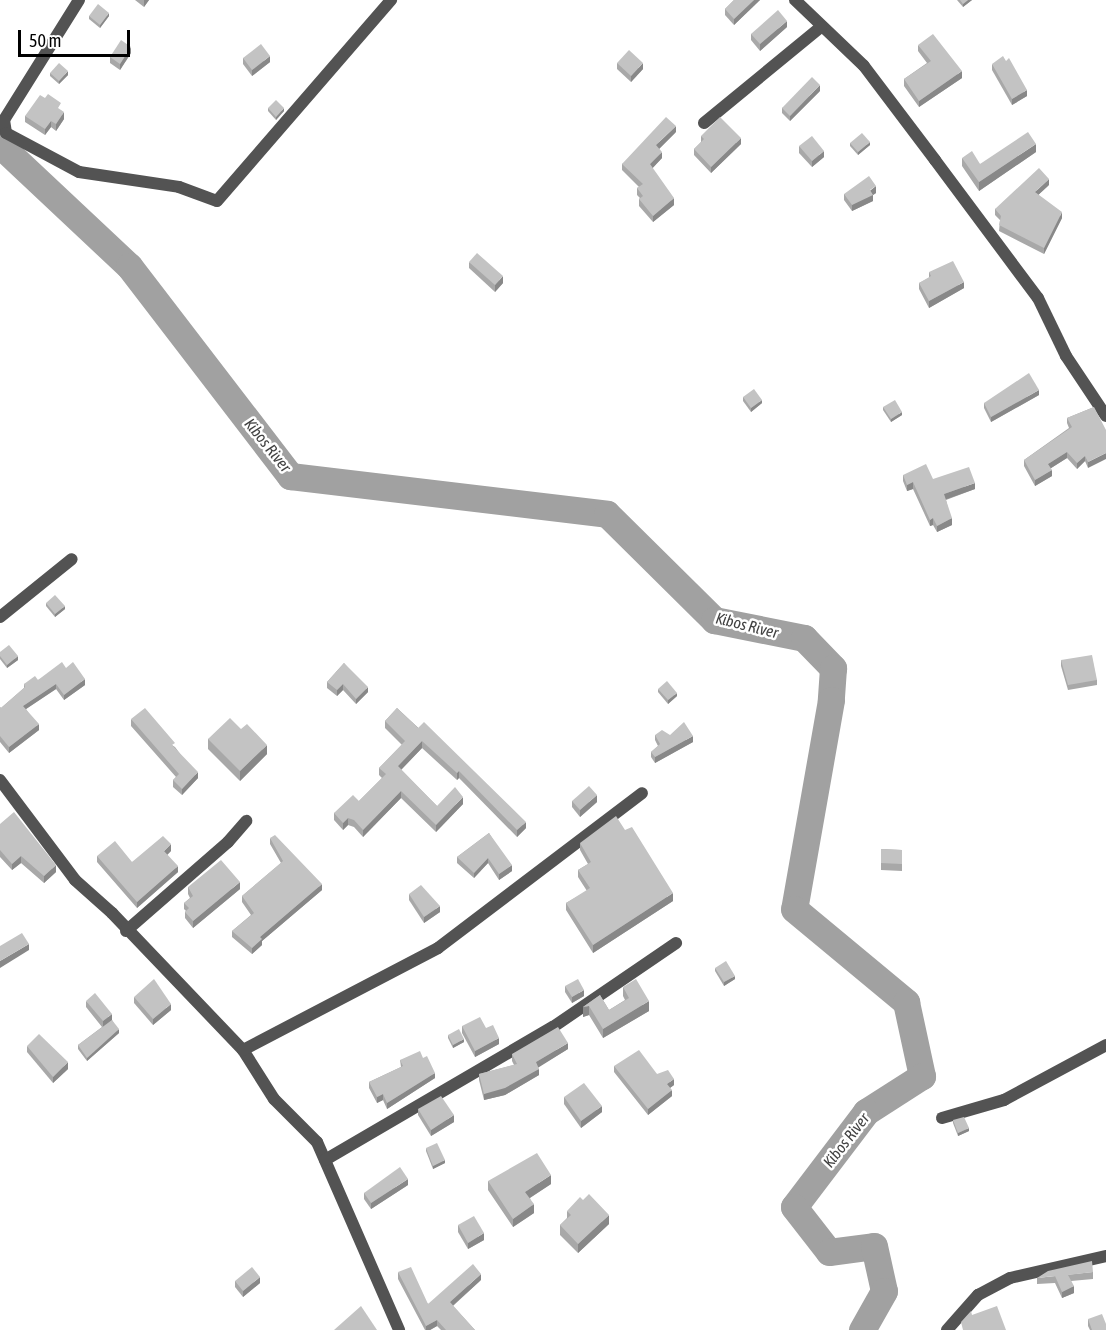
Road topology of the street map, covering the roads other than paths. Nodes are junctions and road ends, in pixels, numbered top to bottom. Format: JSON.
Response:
{"nodes":[{"id":1,"x":79,"y":0,"type":"edge"},
{"id":2,"x":391,"y":0,"type":"edge"},
{"id":3,"x":795,"y":0,"type":"edge"},
{"id":4,"x":821,"y":27,"type":"junction"},
{"id":5,"x":704,"y":123,"type":"dead end"},
{"id":6,"x":1106,"y":416,"type":"edge"},
{"id":7,"x":72,"y":559,"type":"dead end"},
{"id":8,"x":0,"y":617,"type":"edge"},
{"id":9,"x":0,"y":780,"type":"edge"},
{"id":10,"x":642,"y":793,"type":"dead end"},
{"id":11,"x":246,"y":821,"type":"dead end"},
{"id":12,"x":126,"y":931,"type":"junction"},
{"id":13,"x":676,"y":943,"type":"dead end"},
{"id":14,"x":1106,"y":1045,"type":"edge"},
{"id":15,"x":243,"y":1050,"type":"junction"},
{"id":16,"x":942,"y":1118,"type":"dead end"},
{"id":17,"x":326,"y":1160,"type":"junction"},
{"id":18,"x":1106,"y":1256,"type":"edge"},
{"id":19,"x":399,"y":1330,"type":"edge"},
{"id":20,"x":947,"y":1330,"type":"edge"}],
"edges":[{"from":1,"to":2,"type":"street"},
{"from":3,"to":4,"type":"street"},
{"from":4,"to":5,"type":"street"},
{"from":4,"to":6,"type":"street"},
{"from":7,"to":8,"type":"street"},
{"from":9,"to":12,"type":"street"},
{"from":10,"to":15,"type":"street"},
{"from":11,"to":12,"type":"street"},
{"from":12,"to":15,"type":"street"},
{"from":13,"to":17,"type":"street"},
{"from":14,"to":16,"type":"street"},
{"from":15,"to":17,"type":"street"},
{"from":17,"to":19,"type":"street"},
{"from":18,"to":20,"type":"street"}]}
